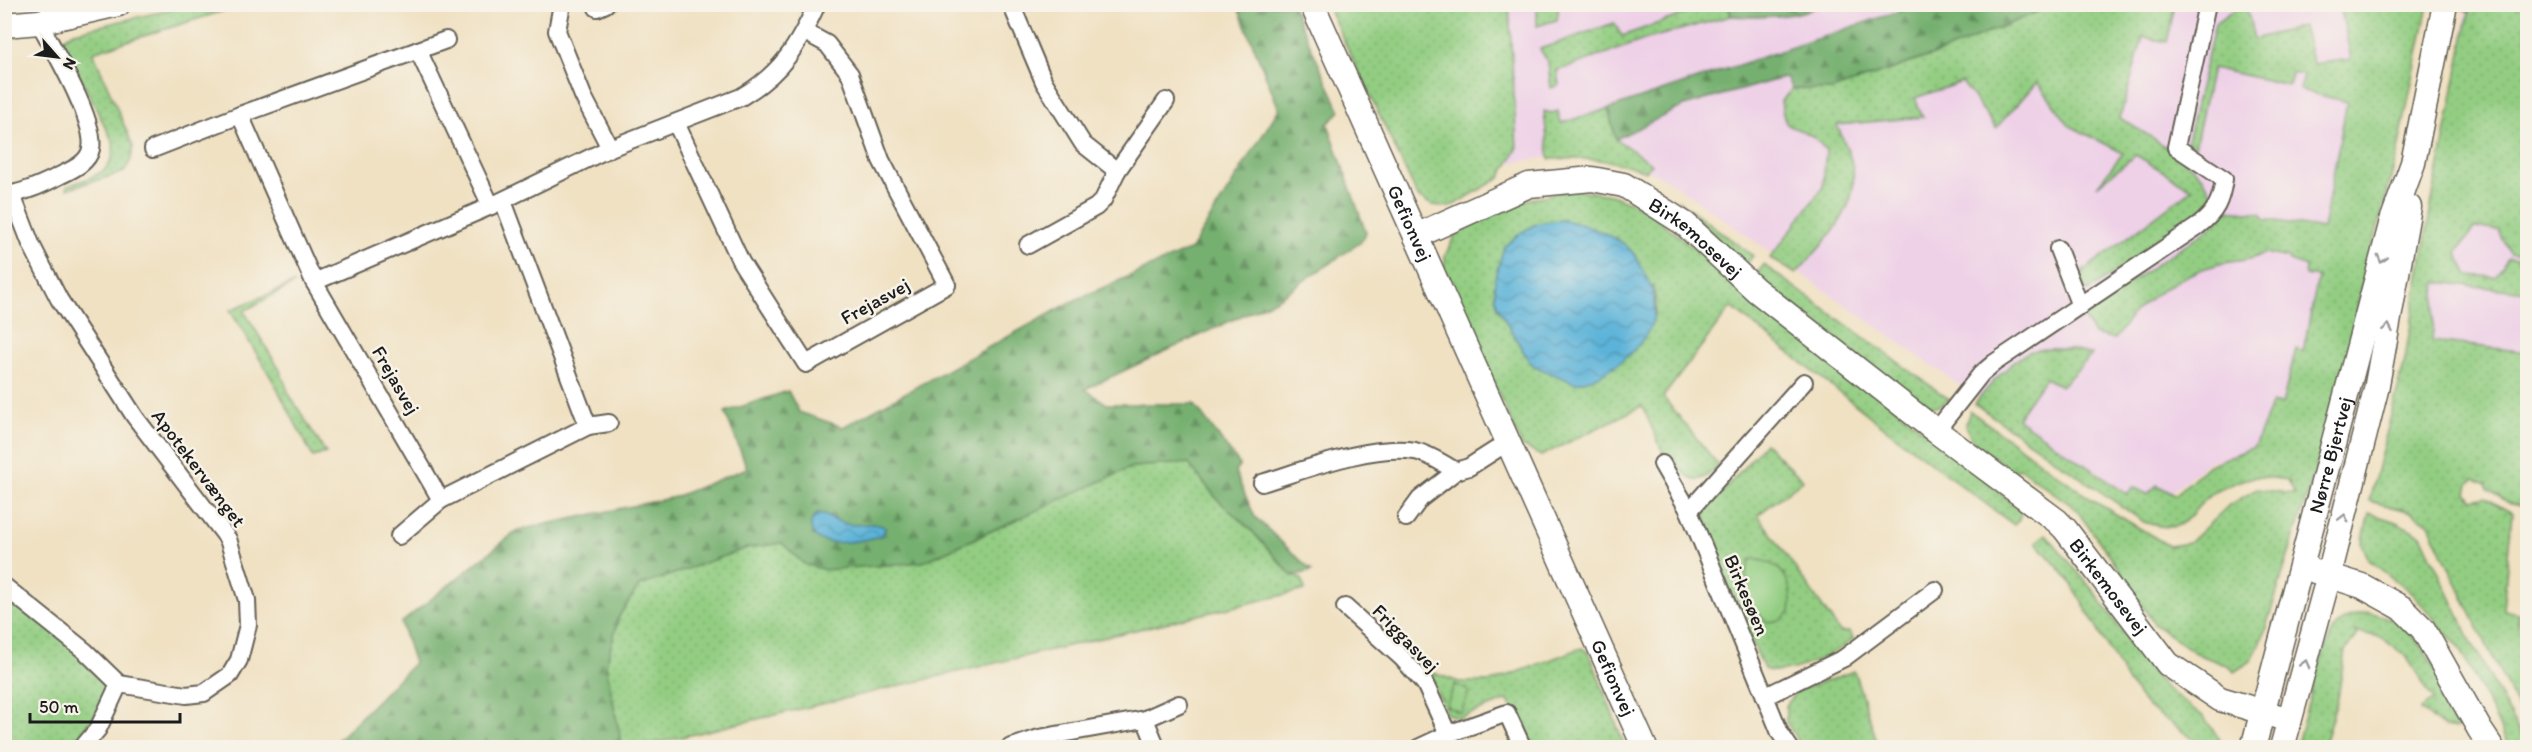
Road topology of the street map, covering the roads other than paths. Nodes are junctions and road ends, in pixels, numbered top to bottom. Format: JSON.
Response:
{"nodes":[{"id":1,"x":118,"y":4,"type":"edge"},
{"id":2,"x":562,"y":4,"type":"edge"},
{"id":3,"x":817,"y":4,"type":"edge"},
{"id":4,"x":1011,"y":4,"type":"edge"},
{"id":5,"x":1312,"y":4,"type":"edge"},
{"id":6,"x":2207,"y":4,"type":"edge"},
{"id":7,"x":2445,"y":4,"type":"edge"},
{"id":8,"x":39,"y":21,"type":"junction"},
{"id":9,"x":4,"y":25,"type":"edge"},
{"id":10,"x":805,"y":32,"type":"junction"},
{"id":11,"x":446,"y":40,"type":"dead end"},
{"id":12,"x":418,"y":50,"type":"junction"},
{"id":13,"x":1166,"y":101,"type":"dead end"},
{"id":14,"x":240,"y":115,"type":"junction"},
{"id":15,"x":676,"y":123,"type":"junction"},
{"id":16,"x":610,"y":148,"type":"junction"},
{"id":17,"x":153,"y":149,"type":"dead end"},
{"id":18,"x":2413,"y":163,"type":"junction"},
{"id":19,"x":1117,"y":171,"type":"junction"},
{"id":20,"x":8,"y":195,"type":"edge"},
{"id":21,"x":497,"y":204,"type":"junction"},
{"id":22,"x":1416,"y":236,"type":"junction"},
{"id":23,"x":1028,"y":244,"type":"dead end"},
{"id":24,"x":2058,"y":249,"type":"dead end"},
{"id":25,"x":314,"y":282,"type":"junction"},
{"id":26,"x":2080,"y":306,"type":"junction"},
{"id":27,"x":1804,"y":382,"type":"dead end"},
{"id":28,"x":609,"y":423,"type":"dead end"},
{"id":29,"x":588,"y":426,"type":"junction"},
{"id":30,"x":1936,"y":431,"type":"junction"},
{"id":31,"x":1508,"y":442,"type":"junction"},
{"id":32,"x":1662,"y":464,"type":"dead end"},
{"id":33,"x":1456,"y":471,"type":"junction"},
{"id":34,"x":1262,"y":483,"type":"dead end"},
{"id":35,"x":441,"y":500,"type":"junction"},
{"id":36,"x":1689,"y":511,"type":"junction"},
{"id":37,"x":1406,"y":518,"type":"dead end"},
{"id":38,"x":399,"y":536,"type":"dead end"},
{"id":39,"x":2301,"y":567,"type":"junction"},
{"id":40,"x":2329,"y":575,"type":"junction"},
{"id":41,"x":4,"y":586,"type":"edge"},
{"id":42,"x":1935,"y":591,"type":"dead end"},
{"id":43,"x":1345,"y":607,"type":"dead end"},
{"id":44,"x":119,"y":684,"type":"junction"},
{"id":45,"x":1766,"y":696,"type":"junction"},
{"id":46,"x":1179,"y":704,"type":"dead end"},
{"id":47,"x":2262,"y":712,"type":"junction"},
{"id":48,"x":1145,"y":719,"type":"junction"},
{"id":49,"x":2289,"y":720,"type":"junction"},
{"id":50,"x":1448,"y":734,"type":"junction"},
{"id":51,"x":82,"y":747,"type":"edge"},
{"id":52,"x":1010,"y":747,"type":"edge"},
{"id":53,"x":1157,"y":747,"type":"edge"},
{"id":54,"x":1418,"y":747,"type":"edge"},
{"id":55,"x":1523,"y":747,"type":"edge"},
{"id":56,"x":1645,"y":747,"type":"edge"},
{"id":57,"x":1790,"y":747,"type":"edge"},
{"id":58,"x":2253,"y":747,"type":"edge"},
{"id":59,"x":2282,"y":747,"type":"edge"},
{"id":60,"x":2492,"y":747,"type":"edge"}],
"edges":[{"from":1,"to":8,"type":"street"},
{"from":2,"to":16,"type":"street"},
{"from":3,"to":10,"type":"street"},
{"from":4,"to":19,"type":"street"},
{"from":5,"to":22,"type":"street","name":"Gefionvej"},
{"from":6,"to":26,"type":"street"},
{"from":7,"to":18,"type":"street","name":"Nørre Bjertvej"},
{"from":8,"to":9,"type":"street"},
{"from":8,"to":20,"type":"street","name":"Apotekervænget"},
{"from":10,"to":15,"type":"street"},
{"from":10,"to":15,"type":"street","name":"Frejasvej"},
{"from":11,"to":12,"type":"street"},
{"from":12,"to":14,"type":"street"},
{"from":12,"to":21,"type":"street"},
{"from":13,"to":19,"type":"street"},
{"from":14,"to":17,"type":"street"},
{"from":14,"to":25,"type":"street","name":"Frejasvej"},
{"from":15,"to":16,"type":"street"},
{"from":16,"to":21,"type":"street"},
{"from":18,"to":39,"type":"street","name":"Nørre Bjertvej","one_way":true},
{"from":40,"to":18,"type":"street","name":"Nørre Bjertvej","one_way":true},
{"from":19,"to":23,"type":"street"},
{"from":20,"to":44,"type":"street","name":"Apotekervænget"},
{"from":21,"to":25,"type":"street"},
{"from":21,"to":29,"type":"street"},
{"from":22,"to":30,"type":"street","name":"Birkemosevej"},
{"from":22,"to":31,"type":"street","name":"Gefionvej"},
{"from":24,"to":26,"type":"street"},
{"from":25,"to":35,"type":"street","name":"Frejasvej"},
{"from":26,"to":30,"type":"street"},
{"from":27,"to":36,"type":"street"},
{"from":28,"to":29,"type":"street"},
{"from":29,"to":35,"type":"street"},
{"from":30,"to":47,"type":"street","name":"Birkemosevej"},
{"from":31,"to":33,"type":"street"},
{"from":31,"to":56,"type":"street","name":"Gefionvej"},
{"from":32,"to":36,"type":"street","name":"Birkesøen"},
{"from":33,"to":34,"type":"street"},
{"from":33,"to":37,"type":"street"},
{"from":35,"to":38,"type":"street"},
{"from":36,"to":45,"type":"street","name":"Birkesøen"},
{"from":39,"to":40,"type":"street"},
{"from":39,"to":47,"type":"street","name":"Nørre Bjertvej"},
{"from":49,"to":40,"type":"street","name":"Nørre Bjertvej","one_way":true},
{"from":40,"to":60,"type":"street"},
{"from":41,"to":44,"type":"street"},
{"from":42,"to":45,"type":"street"},
{"from":43,"to":50,"type":"street","name":"Friggasvej"},
{"from":44,"to":51,"type":"street"},
{"from":45,"to":57,"type":"street","name":"Birkesøen"},
{"from":46,"to":48,"type":"street"},
{"from":47,"to":49,"type":"street","name":"Birkemosevej"},
{"from":47,"to":58,"type":"street","name":"Nørre Bjertvej"},
{"from":48,"to":52,"type":"street"},
{"from":48,"to":53,"type":"street"},
{"from":49,"to":59,"type":"street","name":"Nørre Bjertvej"},
{"from":50,"to":54,"type":"street"},
{"from":50,"to":55,"type":"street"}]}
